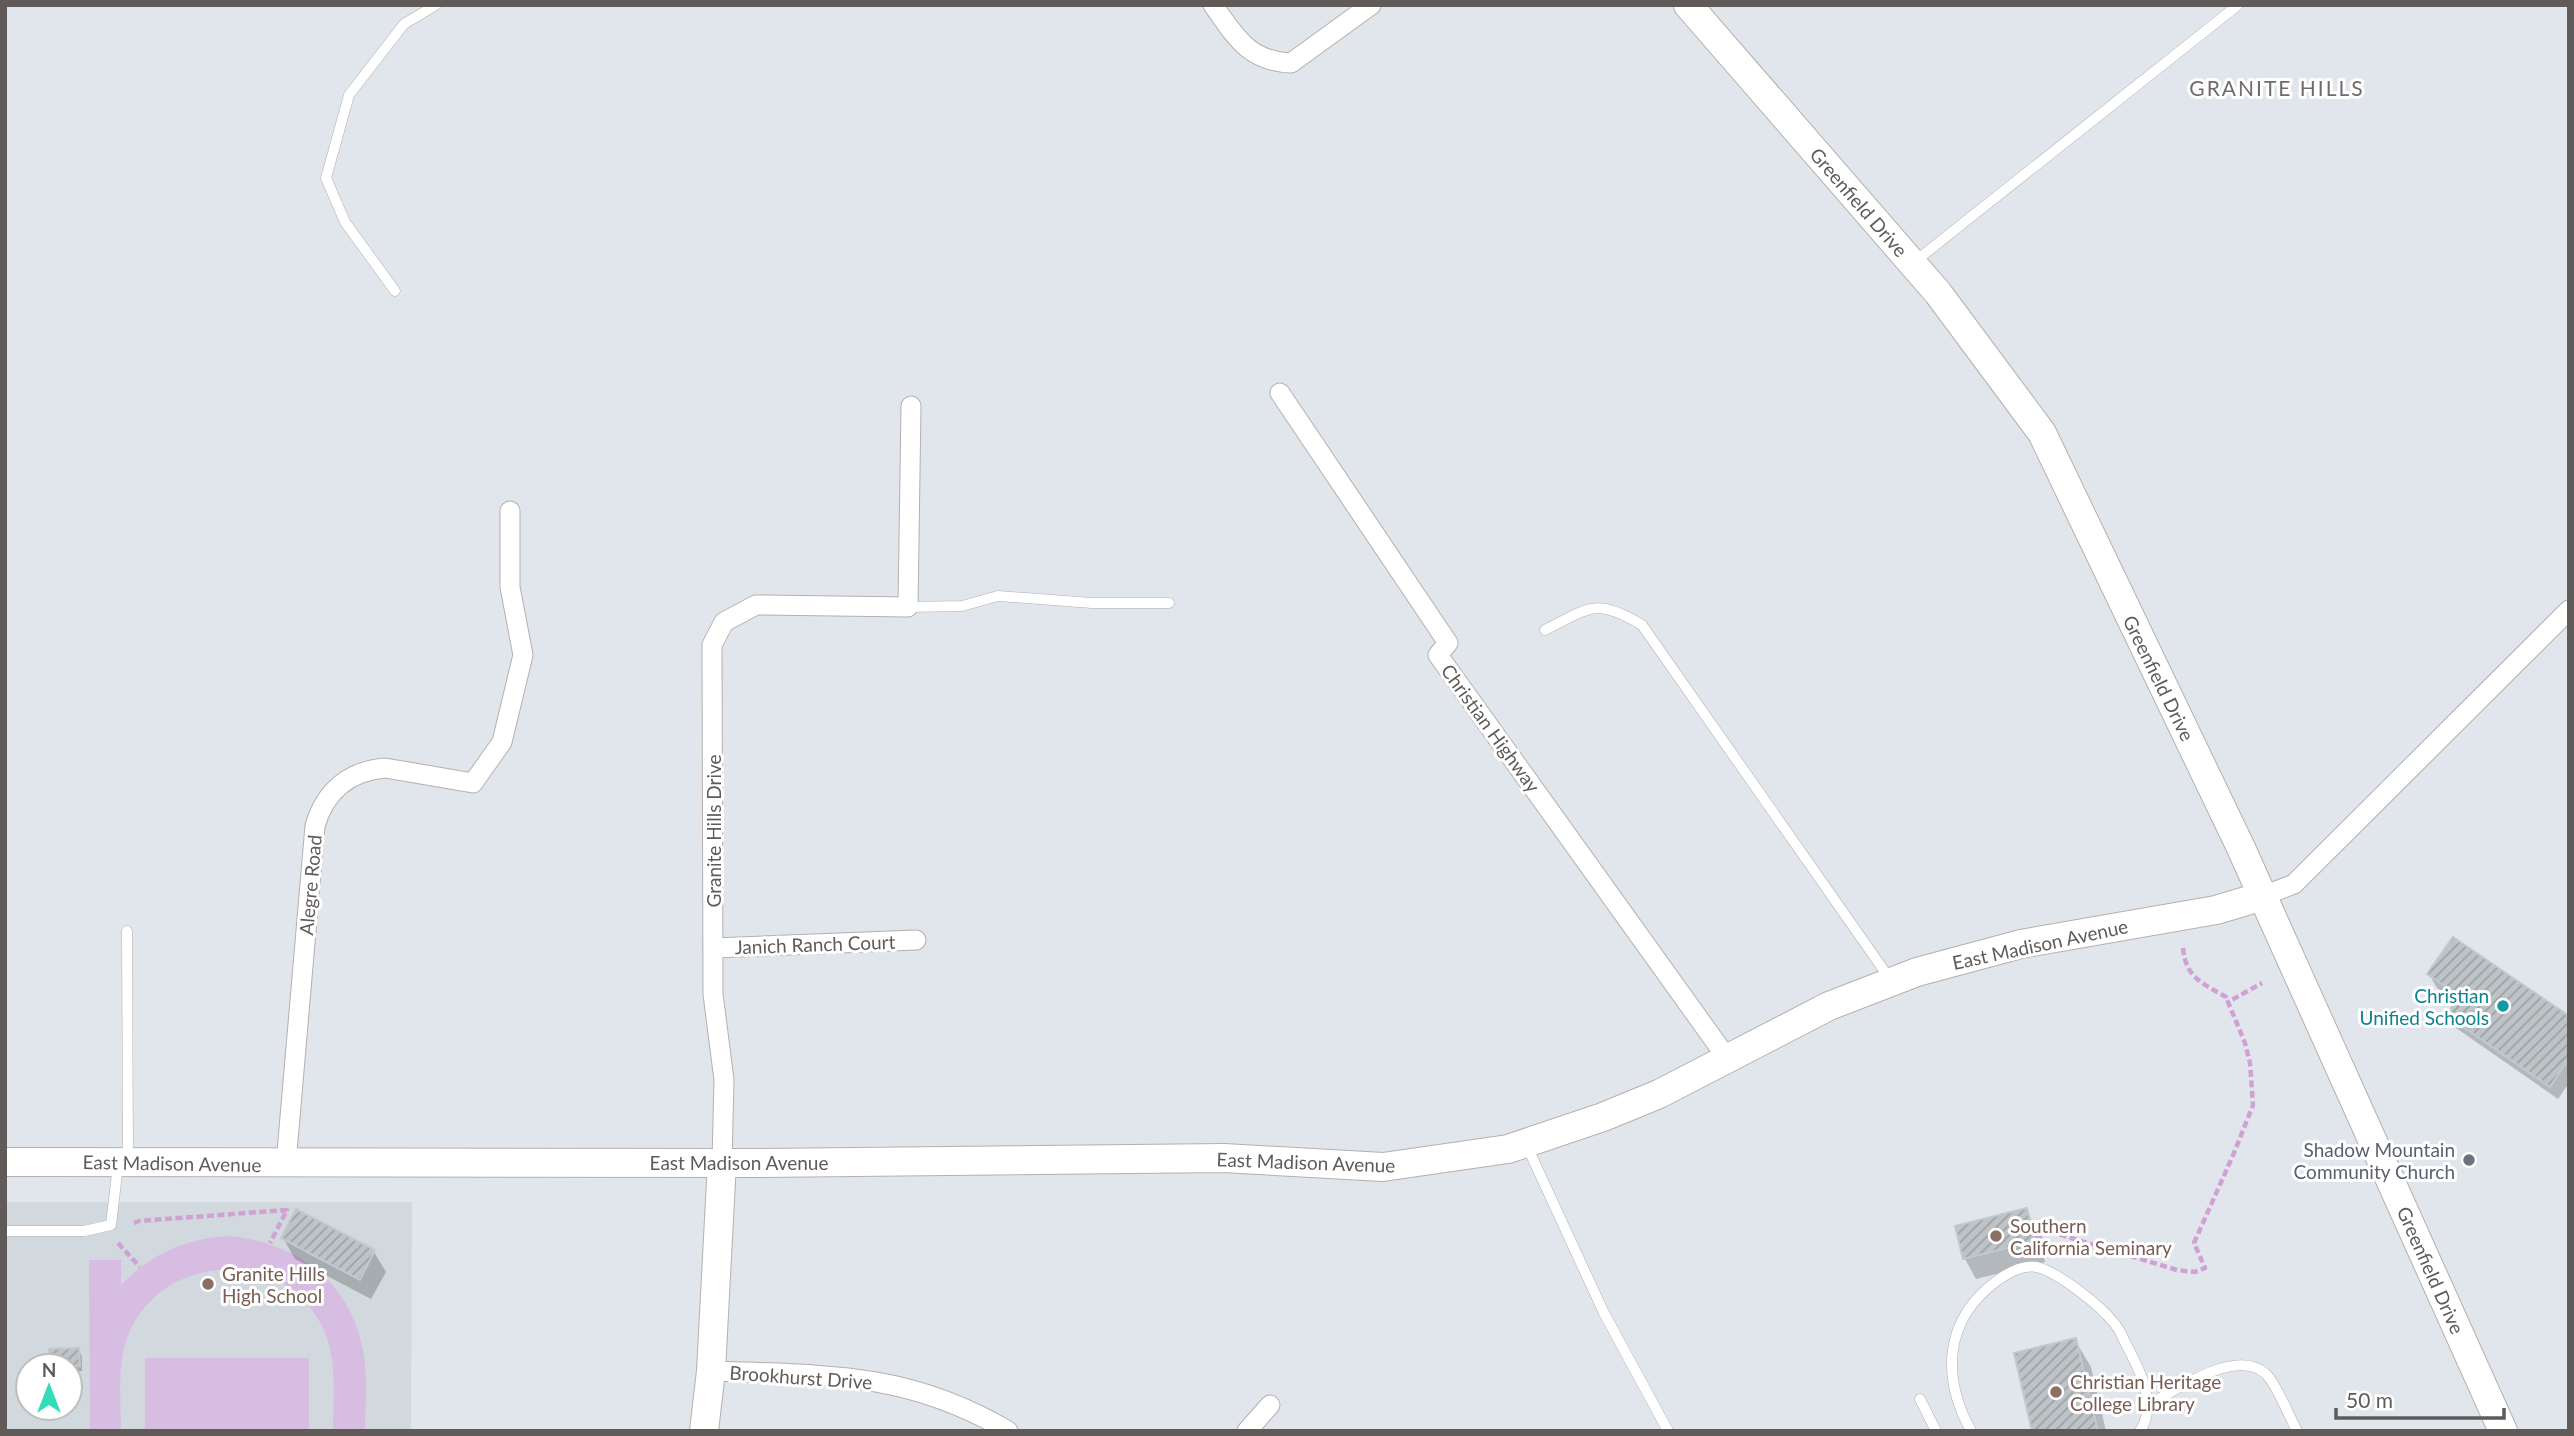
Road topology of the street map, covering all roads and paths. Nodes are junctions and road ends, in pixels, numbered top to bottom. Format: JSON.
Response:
{"nodes":[{"id":1,"x":436,"y":5,"type":"edge"},
{"id":2,"x":1213,"y":5,"type":"edge"},
{"id":3,"x":1371,"y":5,"type":"edge"},
{"id":4,"x":1688,"y":5,"type":"edge"},
{"id":5,"x":2238,"y":5,"type":"edge"},
{"id":6,"x":1913,"y":264,"type":"junction"},
{"id":7,"x":394,"y":291,"type":"dead end"},
{"id":8,"x":1280,"y":393,"type":"dead end"},
{"id":9,"x":911,"y":406,"type":"dead end"},
{"id":10,"x":510,"y":511,"type":"dead end"},
{"id":11,"x":1169,"y":603,"type":"dead end"},
{"id":12,"x":908,"y":607,"type":"junction"},
{"id":13,"x":2569,"y":610,"type":"edge"},
{"id":14,"x":1545,"y":630,"type":"dead end"},
{"id":15,"x":2263,"y":896,"type":"junction"},
{"id":16,"x":127,"y":931,"type":"dead end"},
{"id":17,"x":916,"y":940,"type":"dead end"},
{"id":18,"x":713,"y":948,"type":"junction"},
{"id":19,"x":2183,"y":948,"type":"dead end"},
{"id":20,"x":1891,"y":981,"type":"junction"},
{"id":21,"x":2262,"y":983,"type":"dead end"},
{"id":22,"x":2228,"y":1002,"type":"junction"},
{"id":23,"x":1727,"y":1058,"type":"junction"},
{"id":24,"x":1526,"y":1144,"type":"junction"},
{"id":25,"x":5,"y":1162,"type":"edge"},
{"id":26,"x":123,"y":1162,"type":"junction"},
{"id":27,"x":722,"y":1162,"type":"junction"},
{"id":28,"x":286,"y":1164,"type":"junction"},
{"id":29,"x":134,"y":1223,"type":"dead end"},
{"id":30,"x":5,"y":1230,"type":"edge"},
{"id":31,"x":2036,"y":1238,"type":"dead end"},
{"id":32,"x":118,"y":1243,"type":"dead end"},
{"id":33,"x":270,"y":1243,"type":"dead end"},
{"id":34,"x":140,"y":1267,"type":"dead end"},
{"id":35,"x":711,"y":1371,"type":"junction"},
{"id":36,"x":1920,"y":1399,"type":"dead end"},
{"id":37,"x":1270,"y":1405,"type":"dead end"},
{"id":38,"x":2148,"y":1405,"type":"junction"},
{"id":39,"x":704,"y":1431,"type":"edge"},
{"id":40,"x":1008,"y":1431,"type":"edge"},
{"id":41,"x":1247,"y":1431,"type":"edge"},
{"id":42,"x":1668,"y":1431,"type":"edge"},
{"id":43,"x":1936,"y":1431,"type":"edge"},
{"id":44,"x":1970,"y":1431,"type":"edge"},
{"id":45,"x":2140,"y":1431,"type":"edge"},
{"id":46,"x":2297,"y":1431,"type":"edge"},
{"id":47,"x":2503,"y":1431,"type":"edge"}],
"edges":[{"from":1,"to":7,"type":"lane"},
{"from":2,"to":3,"type":"street"},
{"from":4,"to":6,"type":"street","name":"Greenfield Drive"},
{"from":5,"to":6,"type":"lane"},
{"from":6,"to":15,"type":"street","name":"Greenfield Drive"},
{"from":8,"to":23,"type":"street","name":"Christian Highway"},
{"from":9,"to":12,"type":"street"},
{"from":10,"to":28,"type":"street","name":"Alegre Road"},
{"from":11,"to":12,"type":"lane"},
{"from":12,"to":18,"type":"street","name":"Granite Hills Drive"},
{"from":13,"to":15,"type":"street","name":"East Madison Avenue"},
{"from":14,"to":20,"type":"lane"},
{"from":15,"to":20,"type":"street","name":"East Madison Avenue"},
{"from":15,"to":47,"type":"street","name":"Greenfield Drive"},
{"from":16,"to":26,"type":"lane"},
{"from":17,"to":18,"type":"street","name":"Janich Ranch Court"},
{"from":18,"to":27,"type":"street","name":"Granite Hills Drive"},
{"from":19,"to":22,"type":"path"},
{"from":20,"to":23,"type":"street","name":"East Madison Avenue"},
{"from":21,"to":22,"type":"path"},
{"from":22,"to":31,"type":"path"},
{"from":23,"to":24,"type":"street","name":"East Madison Avenue"},
{"from":24,"to":27,"type":"street","name":"East Madison Avenue"},
{"from":24,"to":42,"type":"lane"},
{"from":25,"to":26,"type":"street","name":"East Madison Avenue"},
{"from":26,"to":28,"type":"street","name":"East Madison Avenue"},
{"from":26,"to":30,"type":"lane"},
{"from":27,"to":28,"type":"street","name":"East Madison Avenue"},
{"from":27,"to":35,"type":"street","name":"Granite Hills Drive"},
{"from":29,"to":33,"type":"path"},
{"from":32,"to":34,"type":"path"},
{"from":35,"to":39,"type":"street","name":"Granite Hills Drive"},
{"from":35,"to":40,"type":"street","name":"Brookhurst Drive"},
{"from":36,"to":43,"type":"lane"},
{"from":37,"to":41,"type":"street"},
{"from":38,"to":44,"type":"lane"},
{"from":38,"to":45,"type":"lane"},
{"from":38,"to":46,"type":"lane"}]}
